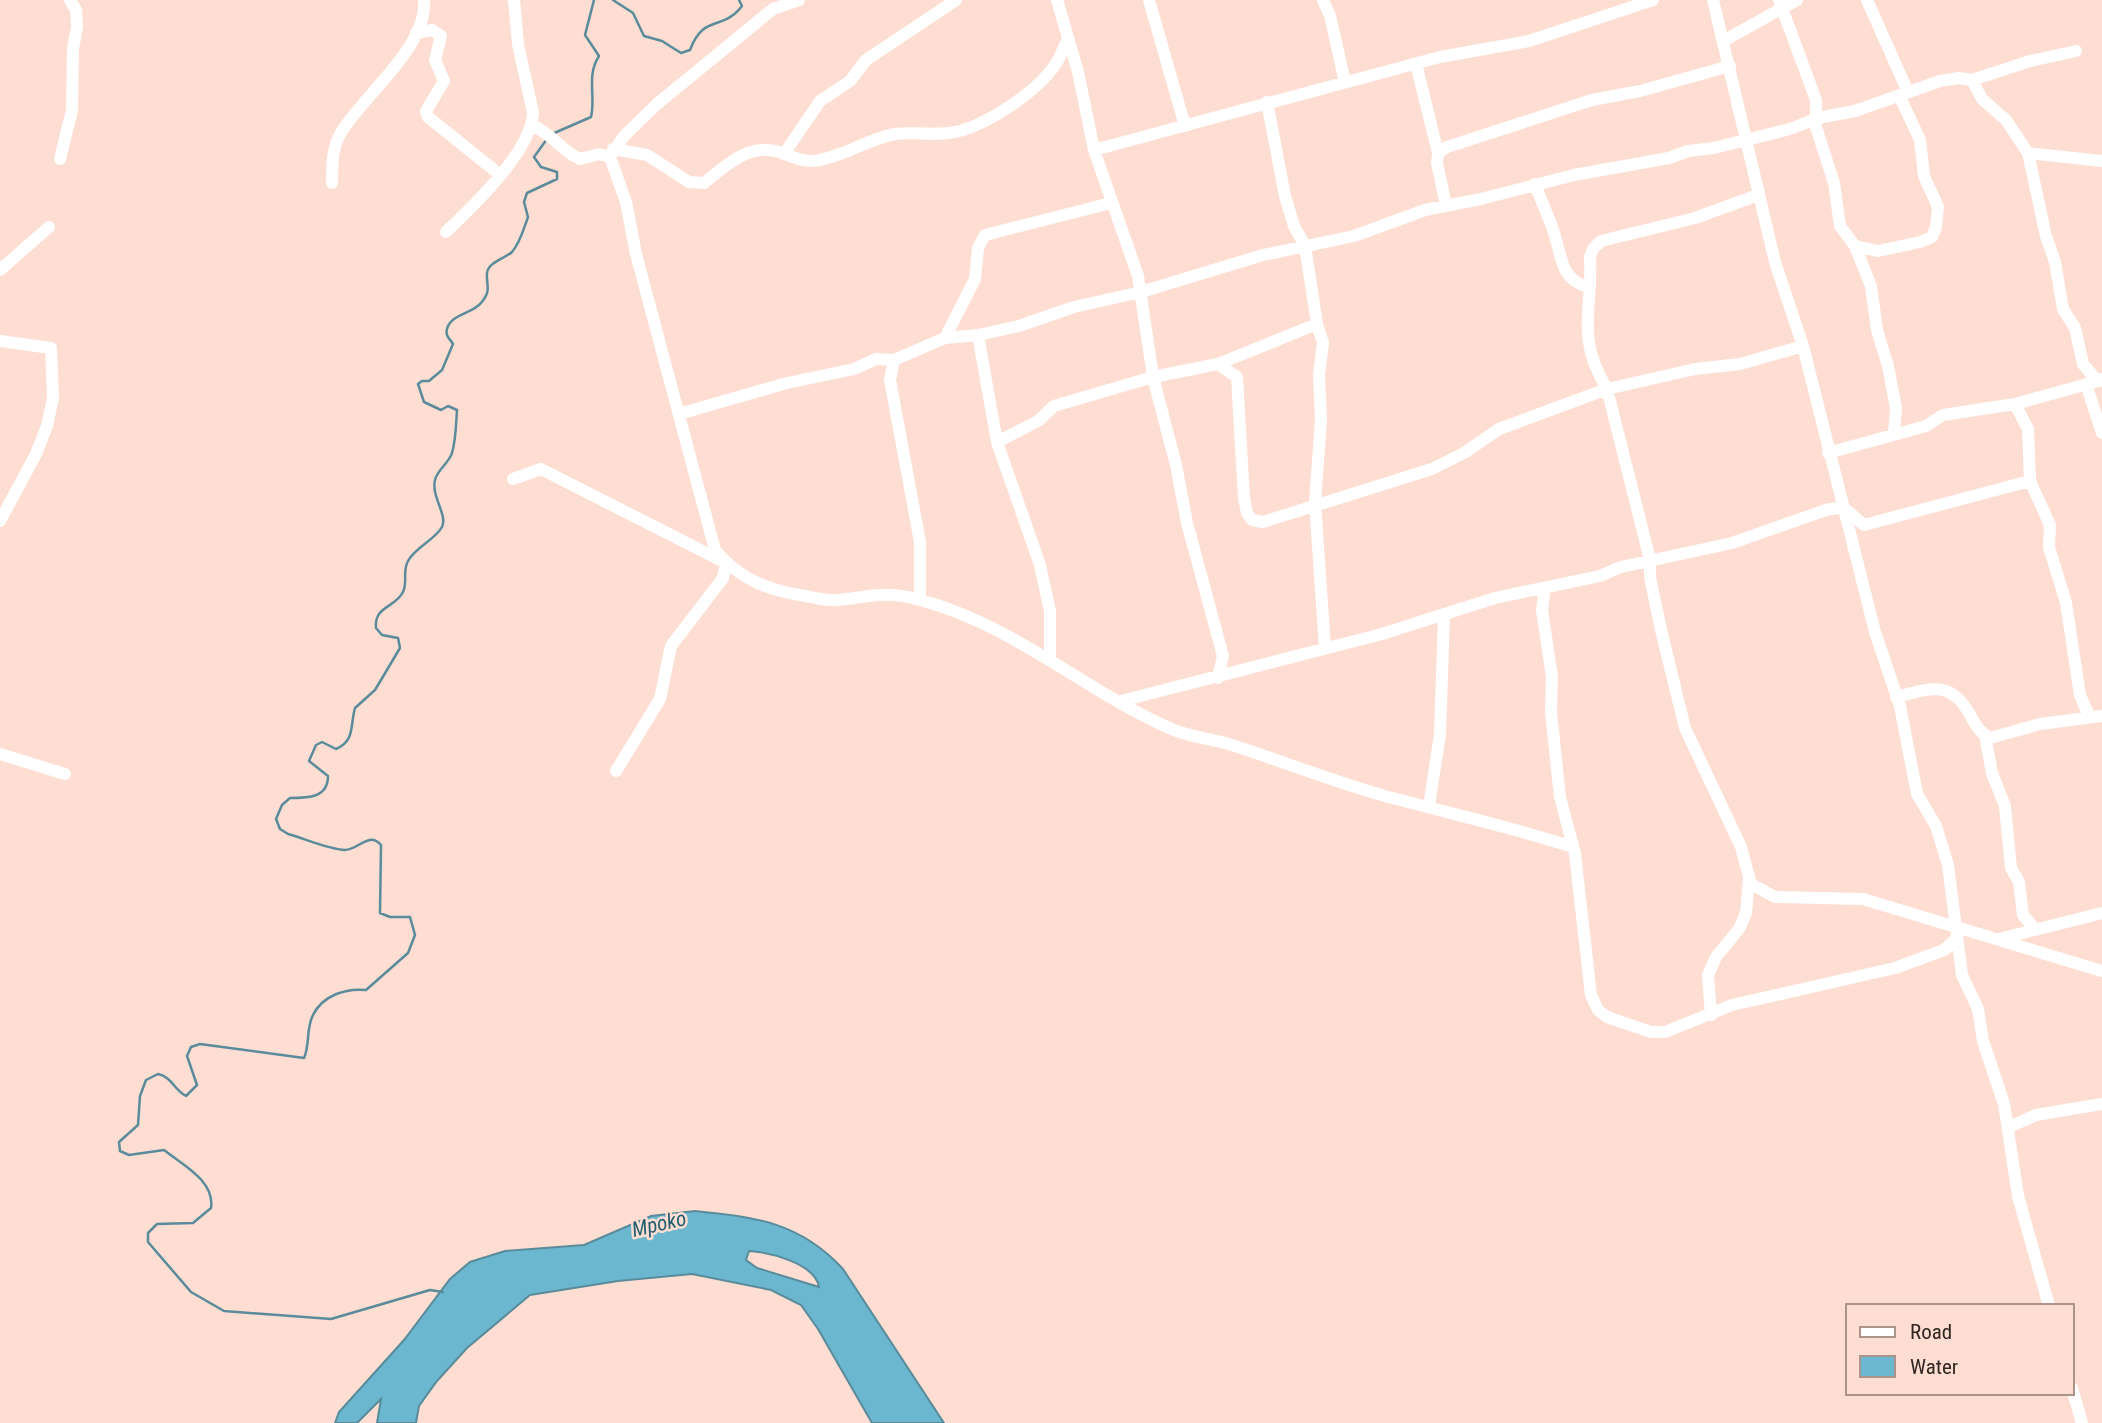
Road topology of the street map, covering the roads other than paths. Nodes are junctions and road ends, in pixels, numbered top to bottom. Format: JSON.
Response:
{"nodes":[{"id":1,"x":71,"y":0,"type":"edge"},
{"id":2,"x":424,"y":0,"type":"edge"},
{"id":3,"x":514,"y":0,"type":"edge"},
{"id":4,"x":799,"y":0,"type":"edge"},
{"id":5,"x":956,"y":0,"type":"edge"},
{"id":6,"x":1057,"y":0,"type":"edge"},
{"id":7,"x":1149,"y":0,"type":"edge"},
{"id":8,"x":1323,"y":0,"type":"edge"},
{"id":9,"x":1653,"y":0,"type":"edge"},
{"id":10,"x":1713,"y":0,"type":"edge"},
{"id":11,"x":1797,"y":0,"type":"edge"},
{"id":12,"x":1867,"y":0,"type":"edge"},
{"id":13,"x":1781,"y":3,"type":"edge"},
{"id":14,"x":416,"y":33,"type":"junction"},
{"id":15,"x":1725,"y":40,"type":"junction"},
{"id":16,"x":1067,"y":41,"type":"junction"},
{"id":17,"x":2076,"y":51,"type":"dead end"},
{"id":18,"x":1416,"y":64,"type":"junction"},
{"id":19,"x":1730,"y":66,"type":"junction"},
{"id":20,"x":1972,"y":80,"type":"junction"},
{"id":21,"x":1345,"y":82,"type":"junction"},
{"id":22,"x":1904,"y":93,"type":"junction"},
{"id":23,"x":1267,"y":102,"type":"junction"},
{"id":24,"x":1818,"y":118,"type":"junction"},
{"id":25,"x":532,"y":125,"type":"junction"},
{"id":26,"x":1185,"y":126,"type":"junction"},
{"id":27,"x":1744,"y":141,"type":"junction"},
{"id":28,"x":1094,"y":150,"type":"junction"},
{"id":29,"x":611,"y":153,"type":"junction"},
{"id":30,"x":1438,"y":153,"type":"junction"},
{"id":31,"x":2028,"y":153,"type":"junction"},
{"id":32,"x":784,"y":154,"type":"junction"},
{"id":33,"x":60,"y":159,"type":"dead end"},
{"id":34,"x":2102,"y":161,"type":"edge"},
{"id":35,"x":499,"y":174,"type":"junction"},
{"id":36,"x":332,"y":183,"type":"dead end"},
{"id":37,"x":1535,"y":184,"type":"junction"},
{"id":38,"x":1758,"y":195,"type":"junction"},
{"id":39,"x":1111,"y":203,"type":"junction"},
{"id":40,"x":1446,"y":205,"type":"junction"},
{"id":41,"x":49,"y":227,"type":"dead end"},
{"id":42,"x":446,"y":232,"type":"dead end"},
{"id":43,"x":1305,"y":246,"type":"junction"},
{"id":44,"x":1854,"y":246,"type":"junction"},
{"id":45,"x":0,"y":270,"type":"edge"},
{"id":46,"x":1588,"y":288,"type":"junction"},
{"id":47,"x":1141,"y":292,"type":"junction"},
{"id":48,"x":1317,"y":324,"type":"junction"},
{"id":49,"x":978,"y":335,"type":"junction"},
{"id":50,"x":945,"y":338,"type":"junction"},
{"id":51,"x":0,"y":341,"type":"edge"},
{"id":52,"x":1804,"y":346,"type":"junction"},
{"id":53,"x":894,"y":359,"type":"junction"},
{"id":54,"x":1218,"y":364,"type":"junction"},
{"id":55,"x":1153,"y":377,"type":"junction"},
{"id":56,"x":2086,"y":384,"type":"junction"},
{"id":57,"x":1607,"y":389,"type":"junction"},
{"id":58,"x":2015,"y":404,"type":"junction"},
{"id":59,"x":679,"y":414,"type":"junction"},
{"id":60,"x":1894,"y":433,"type":"junction"},
{"id":61,"x":2102,"y":433,"type":"edge"},
{"id":62,"x":997,"y":442,"type":"junction"},
{"id":63,"x":1828,"y":453,"type":"junction"},
{"id":64,"x":513,"y":479,"type":"dead end"},
{"id":65,"x":2030,"y":481,"type":"junction"},
{"id":66,"x":1315,"y":506,"type":"junction"},
{"id":67,"x":1843,"y":507,"type":"junction"},
{"id":68,"x":0,"y":521,"type":"edge"},
{"id":69,"x":1650,"y":560,"type":"junction"},
{"id":70,"x":726,"y":563,"type":"junction"},
{"id":71,"x":1545,"y":588,"type":"junction"},
{"id":72,"x":920,"y":600,"type":"junction"},
{"id":73,"x":1444,"y":616,"type":"junction"},
{"id":74,"x":1325,"y":648,"type":"junction"},
{"id":75,"x":1050,"y":659,"type":"junction"},
{"id":76,"x":1218,"y":678,"type":"junction"},
{"id":77,"x":1896,"y":696,"type":"junction"},
{"id":78,"x":1121,"y":701,"type":"junction"},
{"id":79,"x":2096,"y":717,"type":"edge"},
{"id":80,"x":1985,"y":735,"type":"junction"},
{"id":81,"x":0,"y":754,"type":"edge"},
{"id":82,"x":616,"y":771,"type":"dead end"},
{"id":83,"x":65,"y":775,"type":"dead end"},
{"id":84,"x":1429,"y":806,"type":"junction"},
{"id":85,"x":1573,"y":847,"type":"junction"},
{"id":86,"x":1749,"y":878,"type":"junction"},
{"id":87,"x":2102,"y":913,"type":"edge"},
{"id":88,"x":1954,"y":926,"type":"junction"},
{"id":89,"x":2035,"y":929,"type":"junction"},
{"id":90,"x":1955,"y":940,"type":"junction"},
{"id":91,"x":1995,"y":940,"type":"junction"},
{"id":92,"x":2102,"y":971,"type":"edge"},
{"id":93,"x":1711,"y":1015,"type":"junction"},
{"id":94,"x":2102,"y":1104,"type":"edge"},
{"id":95,"x":2009,"y":1127,"type":"junction"},
{"id":96,"x":2048,"y":1304,"type":"edge"},
{"id":97,"x":2074,"y":1395,"type":"edge"},
{"id":98,"x":2082,"y":1423,"type":"edge"}],
"edges":[{"from":1,"to":33,"type":"street"},
{"from":2,"to":14,"type":"street"},
{"from":3,"to":25,"type":"street"},
{"from":4,"to":29,"type":"street"},
{"from":5,"to":32,"type":"street"},
{"from":6,"to":16,"type":"street"},
{"from":7,"to":26,"type":"street"},
{"from":8,"to":21,"type":"street"},
{"from":9,"to":18,"type":"street"},
{"from":10,"to":15,"type":"street"},
{"from":11,"to":13,"type":"street"},
{"from":12,"to":22,"type":"street"},
{"from":13,"to":15,"type":"street"},
{"from":13,"to":24,"type":"street"},
{"from":14,"to":35,"type":"street"},
{"from":14,"to":36,"type":"street"},
{"from":15,"to":19,"type":"street"},
{"from":16,"to":28,"type":"street"},
{"from":16,"to":32,"type":"street"},
{"from":17,"to":20,"type":"street"},
{"from":18,"to":21,"type":"street"},
{"from":18,"to":30,"type":"street"},
{"from":19,"to":27,"type":"street"},
{"from":19,"to":30,"type":"street"},
{"from":20,"to":22,"type":"street"},
{"from":20,"to":31,"type":"street"},
{"from":21,"to":23,"type":"street"},
{"from":22,"to":24,"type":"street"},
{"from":22,"to":44,"type":"street"},
{"from":23,"to":26,"type":"street"},
{"from":23,"to":43,"type":"street"},
{"from":24,"to":27,"type":"street"},
{"from":24,"to":44,"type":"street"},
{"from":25,"to":29,"type":"street"},
{"from":25,"to":35,"type":"street"},
{"from":26,"to":28,"type":"street"},
{"from":27,"to":37,"type":"street"},
{"from":27,"to":38,"type":"street"},
{"from":28,"to":39,"type":"street"},
{"from":29,"to":32,"type":"street"},
{"from":29,"to":59,"type":"street"},
{"from":30,"to":40,"type":"street"},
{"from":31,"to":34,"type":"street"},
{"from":31,"to":56,"type":"street"},
{"from":35,"to":42,"type":"street"},
{"from":37,"to":40,"type":"street"},
{"from":37,"to":46,"type":"street"},
{"from":38,"to":46,"type":"street"},
{"from":38,"to":52,"type":"street"},
{"from":39,"to":47,"type":"street"},
{"from":39,"to":50,"type":"street"},
{"from":40,"to":43,"type":"street"},
{"from":41,"to":45,"type":"street"},
{"from":43,"to":47,"type":"street"},
{"from":43,"to":48,"type":"street"},
{"from":44,"to":60,"type":"street"},
{"from":46,"to":57,"type":"street"},
{"from":47,"to":49,"type":"street"},
{"from":47,"to":55,"type":"street"},
{"from":48,"to":54,"type":"street"},
{"from":48,"to":66,"type":"street"},
{"from":49,"to":50,"type":"street"},
{"from":49,"to":62,"type":"street"},
{"from":50,"to":53,"type":"street"},
{"from":51,"to":68,"type":"street"},
{"from":52,"to":57,"type":"street"},
{"from":52,"to":63,"type":"street"},
{"from":53,"to":59,"type":"street"},
{"from":53,"to":72,"type":"street"},
{"from":54,"to":55,"type":"street"},
{"from":54,"to":66,"type":"street"},
{"from":55,"to":62,"type":"street"},
{"from":55,"to":76,"type":"street"},
{"from":56,"to":58,"type":"street"},
{"from":56,"to":61,"type":"street"},
{"from":57,"to":66,"type":"street"},
{"from":57,"to":69,"type":"street"},
{"from":58,"to":60,"type":"street"},
{"from":58,"to":65,"type":"street"},
{"from":59,"to":70,"type":"street"},
{"from":60,"to":63,"type":"street"},
{"from":62,"to":75,"type":"street"},
{"from":63,"to":67,"type":"street"},
{"from":64,"to":70,"type":"street"},
{"from":65,"to":67,"type":"street"},
{"from":65,"to":79,"type":"street"},
{"from":66,"to":74,"type":"street"},
{"from":67,"to":69,"type":"street"},
{"from":67,"to":77,"type":"street"},
{"from":69,"to":71,"type":"street"},
{"from":69,"to":86,"type":"street"},
{"from":70,"to":72,"type":"street"},
{"from":70,"to":82,"type":"street"},
{"from":71,"to":73,"type":"street"},
{"from":71,"to":85,"type":"street"},
{"from":72,"to":75,"type":"street"},
{"from":73,"to":74,"type":"street"},
{"from":73,"to":84,"type":"street"},
{"from":74,"to":76,"type":"street"},
{"from":75,"to":78,"type":"street"},
{"from":76,"to":78,"type":"street"},
{"from":77,"to":80,"type":"street"},
{"from":77,"to":88,"type":"street"},
{"from":78,"to":84,"type":"street"},
{"from":79,"to":80,"type":"street"},
{"from":80,"to":89,"type":"street"},
{"from":81,"to":83,"type":"street"},
{"from":84,"to":85,"type":"street"},
{"from":85,"to":93,"type":"street"},
{"from":86,"to":88,"type":"street"},
{"from":86,"to":93,"type":"street"},
{"from":87,"to":89,"type":"street"},
{"from":88,"to":90,"type":"street"},
{"from":88,"to":91,"type":"street"},
{"from":89,"to":91,"type":"street"},
{"from":90,"to":93,"type":"street"},
{"from":90,"to":95,"type":"street"},
{"from":91,"to":92,"type":"street"},
{"from":94,"to":95,"type":"street"},
{"from":95,"to":96,"type":"street"},
{"from":97,"to":98,"type":"street"}]}
